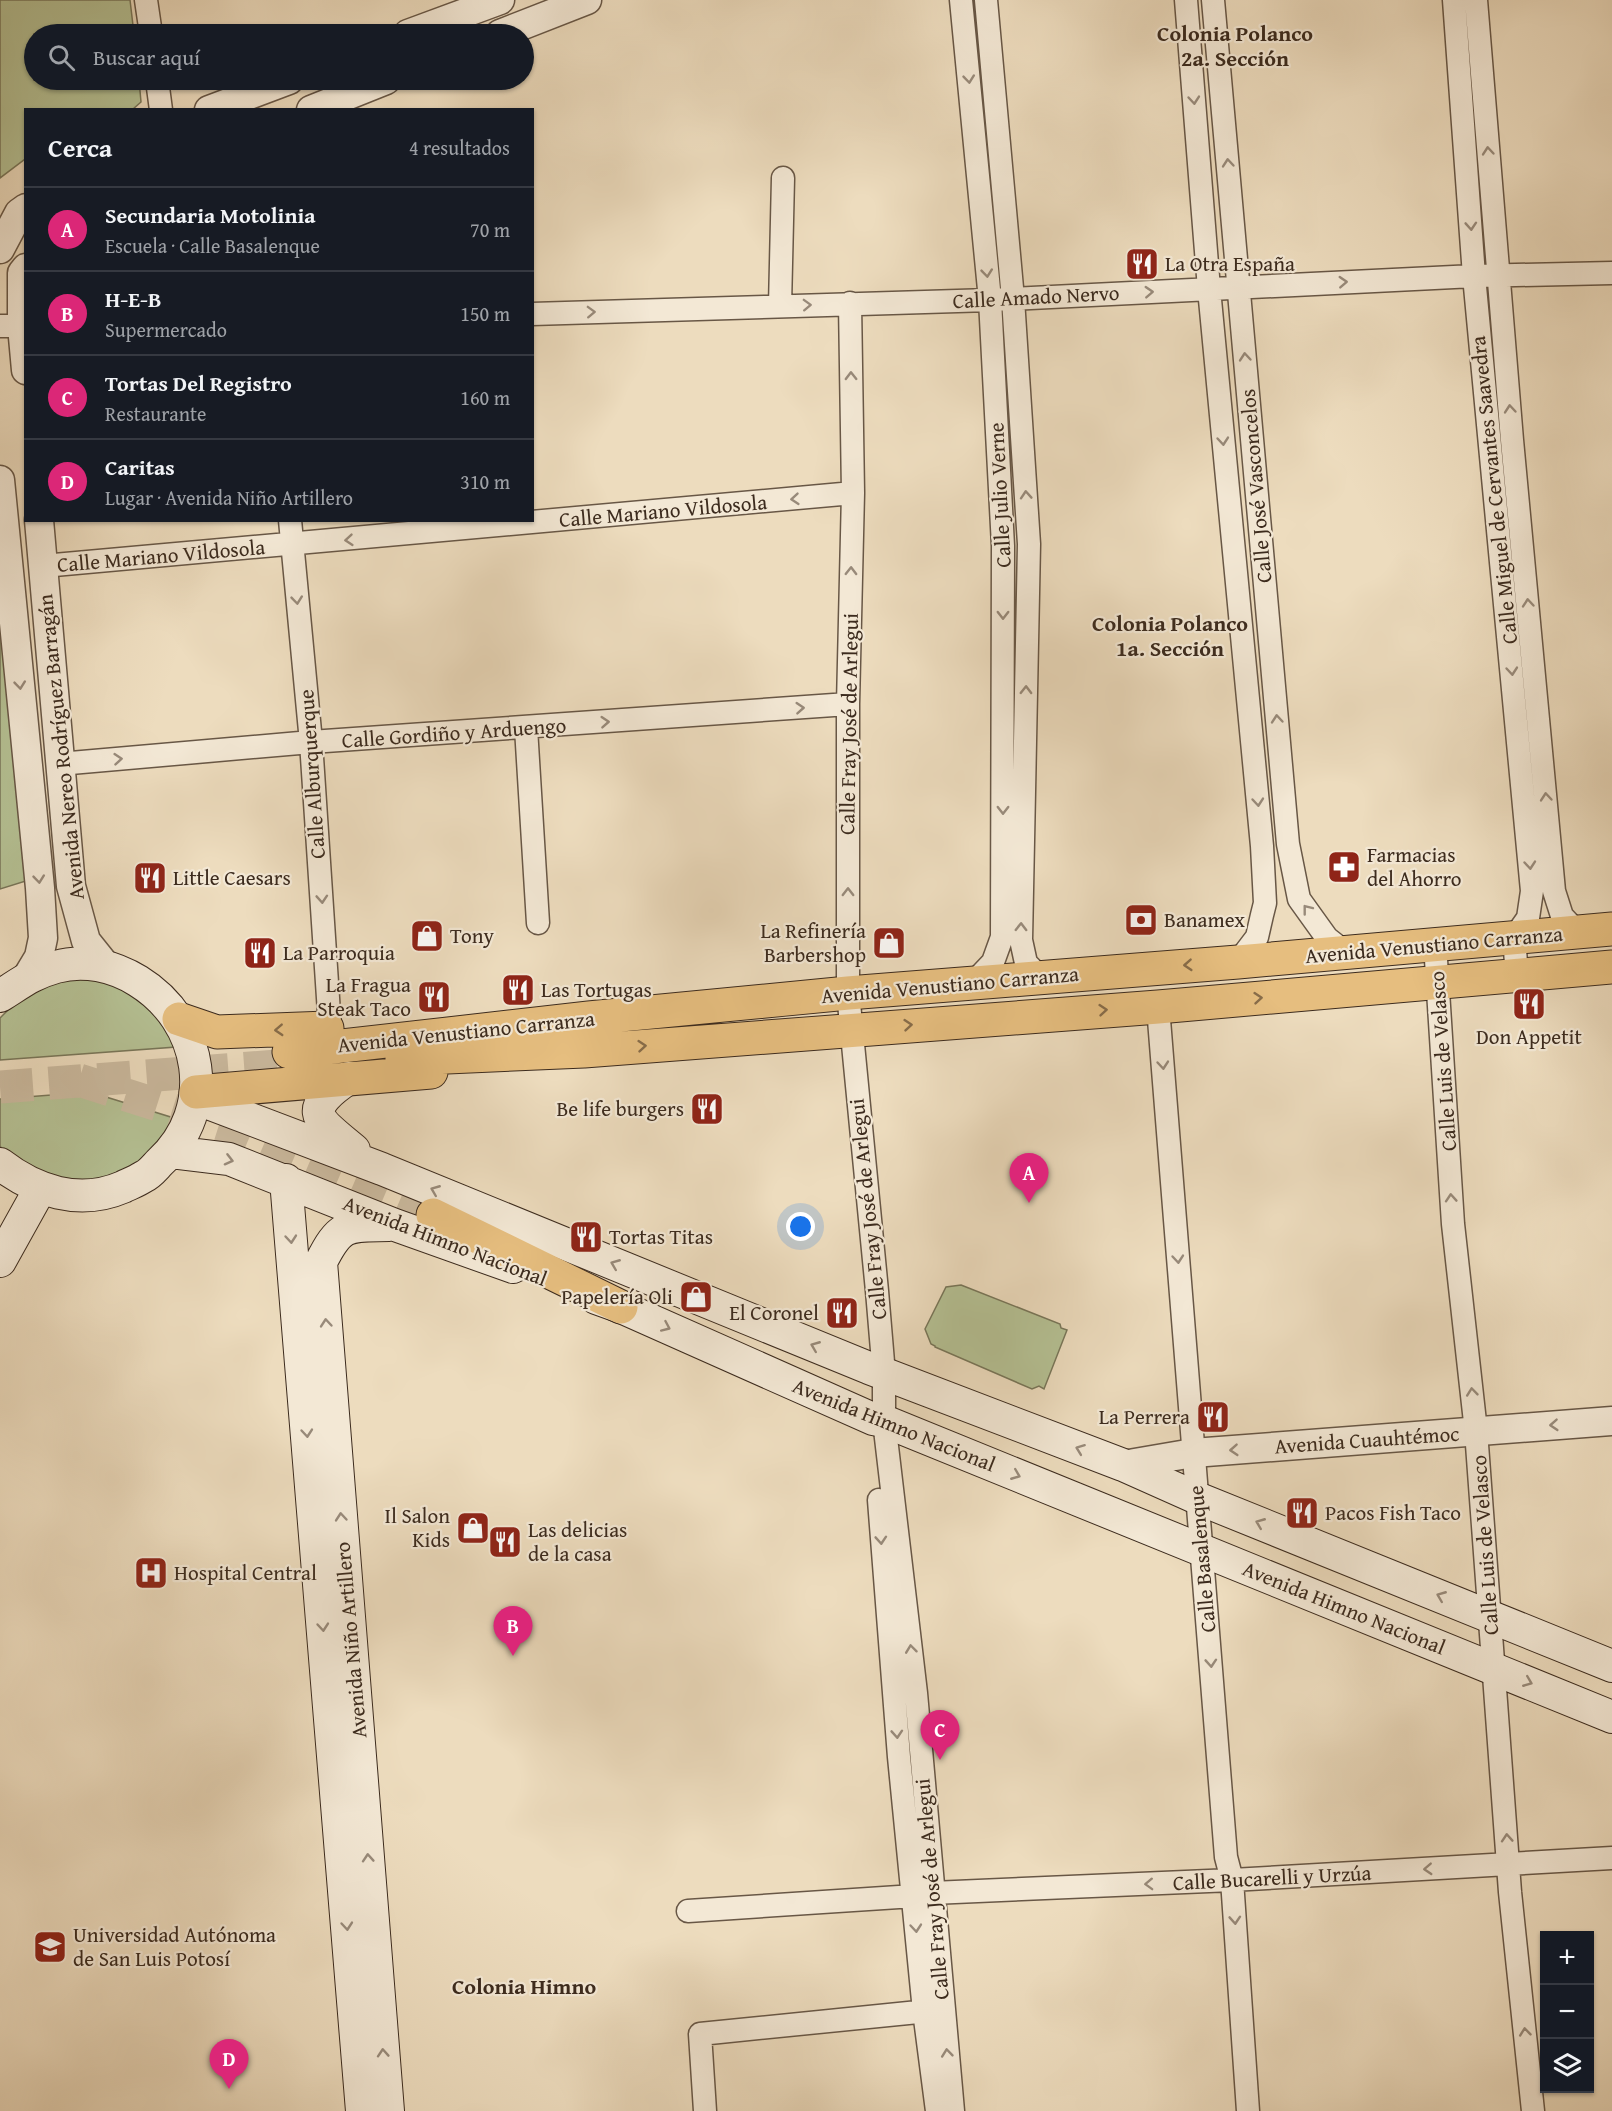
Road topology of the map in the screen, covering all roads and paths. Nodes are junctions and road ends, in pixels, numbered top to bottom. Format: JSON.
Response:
{"nodes":[{"id":1,"x":146,"y":0,"type":"edge"},
{"id":2,"x":500,"y":0,"type":"edge"},
{"id":3,"x":961,"y":0,"type":"edge"},
{"id":4,"x":986,"y":0,"type":"edge"},
{"id":5,"x":583,"y":1,"type":"edge"},
{"id":6,"x":1213,"y":1,"type":"edge"},
{"id":7,"x":1186,"y":2,"type":"edge"},
{"id":8,"x":1466,"y":7,"type":"edge"},
{"id":9,"x":150,"y":24,"type":"edge"},
{"id":10,"x":435,"y":24,"type":"edge"},
{"id":11,"x":525,"y":24,"type":"edge"},
{"id":12,"x":990,"y":48,"type":"junction"},
{"id":13,"x":966,"y":51,"type":"junction"},
{"id":14,"x":158,"y":90,"type":"edge"},
{"id":15,"x":262,"y":90,"type":"edge"},
{"id":16,"x":361,"y":90,"type":"edge"},
{"id":17,"x":161,"y":108,"type":"edge"},
{"id":18,"x":214,"y":108,"type":"edge"},
{"id":19,"x":316,"y":108,"type":"edge"},
{"id":20,"x":1474,"y":119,"type":"junction"},
{"id":21,"x":1225,"y":128,"type":"junction"},
{"id":22,"x":1196,"y":129,"type":"junction"},
{"id":23,"x":1001,"y":165,"type":"junction"},
{"id":24,"x":977,"y":167,"type":"junction"},
{"id":25,"x":783,"y":178,"type":"dead end"},
{"id":26,"x":1491,"y":183,"type":"junction"},
{"id":27,"x":1467,"y":184,"type":"junction"},
{"id":28,"x":1004,"y":206,"type":"junction"},
{"id":29,"x":981,"y":208,"type":"junction"},
{"id":30,"x":24,"y":209,"type":"edge"},
{"id":31,"x":1235,"y":240,"type":"junction"},
{"id":32,"x":1205,"y":242,"type":"junction"},
{"id":33,"x":0,"y":249,"type":"edge"},
{"id":34,"x":24,"y":270,"type":"edge"},
{"id":35,"x":1612,"y":273,"type":"edge"},
{"id":36,"x":1474,"y":276,"type":"junction"},
{"id":37,"x":1499,"y":276,"type":"junction"},
{"id":38,"x":1239,"y":287,"type":"junction"},
{"id":39,"x":1209,"y":289,"type":"junction"},
{"id":40,"x":1013,"y":299,"type":"junction"},
{"id":41,"x":990,"y":300,"type":"junction"},
{"id":42,"x":850,"y":303,"type":"junction"},
{"id":43,"x":780,"y":306,"type":"junction"},
{"id":44,"x":534,"y":314,"type":"edge"},
{"id":45,"x":16,"y":326,"type":"edge"},
{"id":46,"x":24,"y":361,"type":"edge"},
{"id":47,"x":1512,"y":440,"type":"junction"},
{"id":48,"x":1489,"y":441,"type":"junction"},
{"id":49,"x":0,"y":480,"type":"edge"},
{"id":50,"x":1518,"y":488,"type":"junction"},
{"id":51,"x":1494,"y":489,"type":"junction"},
{"id":52,"x":853,"y":493,"type":"junction"},
{"id":53,"x":1257,"y":493,"type":"junction"},
{"id":54,"x":1228,"y":496,"type":"junction"},
{"id":55,"x":39,"y":522,"type":"edge"},
{"id":56,"x":290,"y":522,"type":"edge"},
{"id":57,"x":1523,"y":541,"type":"junction"},
{"id":58,"x":1500,"y":543,"type":"junction"},
{"id":59,"x":291,"y":545,"type":"junction"},
{"id":60,"x":43,"y":566,"type":"junction"},
{"id":61,"x":1003,"y":571,"type":"junction"},
{"id":62,"x":1029,"y":572,"type":"junction"},
{"id":63,"x":1247,"y":691,"type":"junction"},
{"id":64,"x":1275,"y":691,"type":"junction"},
{"id":65,"x":848,"y":704,"type":"junction"},
{"id":66,"x":526,"y":728,"type":"junction"},
{"id":67,"x":1014,"y":729,"type":"junction"},
{"id":68,"x":311,"y":742,"type":"junction"},
{"id":69,"x":59,"y":764,"type":"junction"},
{"id":70,"x":538,"y":923,"type":"dead end"},
{"id":71,"x":1612,"y":929,"type":"edge"},
{"id":72,"x":1577,"y":932,"type":"junction"},
{"id":73,"x":1515,"y":938,"type":"junction"},
{"id":74,"x":1435,"y":944,"type":"junction"},
{"id":75,"x":1346,"y":953,"type":"junction"},
{"id":76,"x":1238,"y":962,"type":"junction"},
{"id":77,"x":106,"y":966,"type":"junction"},
{"id":78,"x":1612,"y":967,"type":"edge"},
{"id":79,"x":1516,"y":975,"type":"junction"},
{"id":80,"x":27,"y":977,"type":"junction"},
{"id":81,"x":1041,"y":978,"type":"junction"},
{"id":82,"x":974,"y":982,"type":"junction"},
{"id":83,"x":1438,"y":982,"type":"junction"},
{"id":84,"x":848,"y":993,"type":"junction"},
{"id":85,"x":0,"y":996,"type":"edge"},
{"id":86,"x":1158,"y":1007,"type":"junction"},
{"id":87,"x":589,"y":1018,"type":"junction"},
{"id":88,"x":179,"y":1019,"type":"junction"},
{"id":89,"x":330,"y":1028,"type":"junction"},
{"id":90,"x":850,"y":1030,"type":"junction"},
{"id":91,"x":584,"y":1051,"type":"junction"},
{"id":92,"x":349,"y":1078,"type":"junction"},
{"id":93,"x":196,"y":1095,"type":"junction"},
{"id":94,"x":171,"y":1152,"type":"junction"},
{"id":95,"x":0,"y":1164,"type":"edge"},
{"id":96,"x":382,"y":1169,"type":"junction"},
{"id":97,"x":286,"y":1180,"type":"junction"},
{"id":98,"x":40,"y":1189,"type":"junction"},
{"id":99,"x":433,"y":1215,"type":"tunnel mouth"},
{"id":100,"x":395,"y":1225,"type":"junction"},
{"id":101,"x":0,"y":1261,"type":"edge"},
{"id":102,"x":621,"y":1307,"type":"junction"},
{"id":103,"x":876,"y":1371,"type":"junction"},
{"id":104,"x":879,"y":1420,"type":"junction"},
{"id":105,"x":1612,"y":1421,"type":"edge"},
{"id":106,"x":1476,"y":1431,"type":"junction"},
{"id":107,"x":1193,"y":1453,"type":"junction"},
{"id":108,"x":1123,"y":1465,"type":"junction"},
{"id":109,"x":1197,"y":1498,"type":"junction"},
{"id":110,"x":1202,"y":1551,"type":"junction"},
{"id":111,"x":1490,"y":1616,"type":"junction"},
{"id":112,"x":1612,"y":1666,"type":"edge"},
{"id":113,"x":1495,"y":1669,"type":"junction"},
{"id":114,"x":1612,"y":1717,"type":"edge"},
{"id":115,"x":347,"y":1756,"type":"junction"},
{"id":116,"x":1612,"y":1858,"type":"edge"},
{"id":117,"x":1509,"y":1865,"type":"junction"},
{"id":118,"x":1232,"y":1880,"type":"junction"},
{"id":119,"x":923,"y":1894,"type":"junction"},
{"id":120,"x":688,"y":1911,"type":"dead end"},
{"id":121,"x":933,"y":2011,"type":"junction"},
{"id":122,"x":362,"y":2111,"type":"edge"},
{"id":123,"x":388,"y":2111,"type":"edge"},
{"id":124,"x":705,"y":2111,"type":"edge"},
{"id":125,"x":937,"y":2111,"type":"edge"},
{"id":126,"x":953,"y":2111,"type":"edge"},
{"id":127,"x":1248,"y":2111,"type":"edge"},
{"id":128,"x":1533,"y":2111,"type":"edge"}],
"edges":[{"from":1,"to":9,"type":"street"},
{"from":2,"to":10,"type":"street"},
{"from":3,"to":13,"type":"street","name":"Calle Julio Verne"},
{"from":4,"to":12,"type":"street","name":"Calle Julio Verne"},
{"from":5,"to":11,"type":"street"},
{"from":6,"to":7,"type":"street"},
{"from":6,"to":21,"type":"street","name":"Calle José Vasconcelos"},
{"from":7,"to":22,"type":"street","name":"Calle José Vasconcelos","one_way":true},
{"from":8,"to":20,"type":"street","name":"Calle Miguel de Cervantes Saavedra"},
{"from":12,"to":13,"type":"street"},
{"from":12,"to":23,"type":"street","name":"Calle Julio Verne"},
{"from":13,"to":24,"type":"street","name":"Calle Julio Verne","one_way":true},
{"from":14,"to":17,"type":"street"},
{"from":15,"to":18,"type":"street"},
{"from":16,"to":19,"type":"street"},
{"from":26,"to":20,"type":"street","name":"Calle Miguel de Cervantes Saavedra","one_way":true},
{"from":20,"to":27,"type":"street","name":"Calle Miguel de Cervantes Saavedra"},
{"from":21,"to":22,"type":"street"},
{"from":31,"to":21,"type":"street","name":"Calle José Vasconcelos","one_way":true},
{"from":22,"to":32,"type":"street","name":"Calle José Vasconcelos"},
{"from":23,"to":24,"type":"street"},
{"from":23,"to":28,"type":"street","name":"Calle Julio Verne"},
{"from":24,"to":29,"type":"street","name":"Calle Julio Verne"},
{"from":25,"to":43,"type":"street"},
{"from":26,"to":27,"type":"street"},
{"from":26,"to":37,"type":"street","name":"Calle Miguel de Cervantes Saavedra"},
{"from":27,"to":36,"type":"street","name":"Calle Miguel de Cervantes Saavedra","one_way":true},
{"from":28,"to":29,"type":"street"},
{"from":28,"to":40,"type":"street","name":"Calle Julio Verne"},
{"from":29,"to":41,"type":"street","name":"Calle Julio Verne","one_way":true},
{"from":30,"to":33,"type":"street"},
{"from":31,"to":32,"type":"street"},
{"from":31,"to":38,"type":"street","name":"Calle José Vasconcelos"},
{"from":32,"to":39,"type":"street","name":"Calle José Vasconcelos"},
{"from":34,"to":45,"type":"street"},
{"from":35,"to":37,"type":"street","name":"Calle Amado Nervo"},
{"from":36,"to":37,"type":"street","name":"Calle Amado Nervo"},
{"from":38,"to":36,"type":"street","name":"Calle Amado Nervo","one_way":true},
{"from":36,"to":48,"type":"street","name":"Calle Miguel de Cervantes Saavedra"},
{"from":47,"to":37,"type":"street","name":"Calle Miguel de Cervantes Saavedra","one_way":true},
{"from":38,"to":39,"type":"street","name":"Calle Amado Nervo"},
{"from":53,"to":38,"type":"street","name":"Calle José Vasconcelos","one_way":true},
{"from":40,"to":39,"type":"street","name":"Calle Amado Nervo","one_way":true},
{"from":39,"to":54,"type":"street","name":"Calle José Vasconcelos","one_way":true},
{"from":40,"to":41,"type":"street","name":"Calle Amado Nervo"},
{"from":62,"to":40,"type":"street","name":"Calle Julio Verne","one_way":true},
{"from":41,"to":42,"type":"street","name":"Calle Amado Nervo"},
{"from":41,"to":61,"type":"street","name":"Calle Julio Verne"},
{"from":43,"to":42,"type":"street","name":"Calle Amado Nervo","one_way":true},
{"from":52,"to":42,"type":"street","name":"Calle Fray José de Arlegui","one_way":true},
{"from":44,"to":43,"type":"street","name":"Calle Amado Nervo","one_way":true},
{"from":45,"to":46,"type":"street"},
{"from":47,"to":48,"type":"street"},
{"from":47,"to":50,"type":"street","name":"Calle Miguel de Cervantes Saavedra"},
{"from":48,"to":51,"type":"street","name":"Calle Miguel de Cervantes Saavedra"},
{"from":49,"to":80,"type":"street","name":"Avenida Nereo Rodríguez Barragán","one_way":true},
{"from":50,"to":51,"type":"street"},
{"from":50,"to":57,"type":"street","name":"Calle Miguel de Cervantes Saavedra"},
{"from":51,"to":58,"type":"street","name":"Calle Miguel de Cervantes Saavedra"},
{"from":52,"to":59,"type":"street","name":"Calle Mariano Vildosola","one_way":true},
{"from":65,"to":52,"type":"street","name":"Calle Fray José de Arlegui","one_way":true},
{"from":53,"to":54,"type":"street"},
{"from":53,"to":64,"type":"street","name":"Calle José Vasconcelos"},
{"from":54,"to":63,"type":"street","name":"Calle José Vasconcelos"},
{"from":55,"to":60,"type":"street","name":"Avenida Nereo Rodríguez Barragán"},
{"from":56,"to":59,"type":"street","name":"Calle Alburquerque"},
{"from":57,"to":58,"type":"street"},
{"from":72,"to":57,"type":"street","name":"Calle Miguel de Cervantes Saavedra","one_way":true},
{"from":58,"to":73,"type":"street","name":"Calle Miguel de Cervantes Saavedra","one_way":true},
{"from":59,"to":60,"type":"street","name":"Calle Mariano Vildosola"},
{"from":59,"to":68,"type":"street","name":"Calle Alburquerque","one_way":true},
{"from":60,"to":69,"type":"street","name":"Avenida Nereo Rodríguez Barragán"},
{"from":61,"to":62,"type":"street"},
{"from":61,"to":67,"type":"street","name":"Calle Julio Verne","one_way":true},
{"from":67,"to":62,"type":"street","name":"Calle Julio Verne","one_way":true},
{"from":63,"to":64,"type":"street"},
{"from":63,"to":76,"type":"street","name":"Calle José Vasconcelos","one_way":true},
{"from":75,"to":64,"type":"street","name":"Calle José Vasconcelos","one_way":true},
{"from":66,"to":65,"type":"street","name":"Calle Gordiño y Arduengo","one_way":true},
{"from":84,"to":65,"type":"street","name":"Calle Fray José de Arlegui","one_way":true},
{"from":66,"to":68,"type":"street","name":"Calle Gordiño y Arduengo"},
{"from":66,"to":70,"type":"street"},
{"from":81,"to":67,"type":"street","name":"Calle Julio Verne","one_way":true},
{"from":67,"to":82,"type":"street","name":"Calle Julio Verne","one_way":true},
{"from":69,"to":68,"type":"street","name":"Calle Gordiño y Arduengo","one_way":true},
{"from":68,"to":89,"type":"street","name":"Calle Alburquerque","one_way":true},
{"from":69,"to":77,"type":"street","name":"Avenida Nereo Rodríguez Barragán"},
{"from":71,"to":72,"type":"main road","name":"Avenida Venustiano Carranza"},
{"from":72,"to":73,"type":"main road","name":"Avenida Venustiano Carranza"},
{"from":73,"to":74,"type":"main road","name":"Avenida Venustiano Carranza"},
{"from":73,"to":79,"type":"street","name":"Calle Miguel de Cervantes Saavedra"},
{"from":74,"to":75,"type":"main road","name":"Avenida Venustiano Carranza"},
{"from":74,"to":83,"type":"street","name":"Calle Luis de Velasco"},
{"from":75,"to":76,"type":"main road","name":"Avenida Venustiano Carranza"},
{"from":76,"to":81,"type":"main road","name":"Avenida Venustiano Carranza","one_way":true},
{"from":77,"to":80,"type":"main road"},
{"from":77,"to":88,"type":"main road"},
{"from":78,"to":79,"type":"main road","name":"Avenida Venustiano Carranza"},
{"from":79,"to":83,"type":"main road","name":"Avenida Venustiano Carranza"},
{"from":80,"to":85,"type":"main road"},
{"from":81,"to":82,"type":"main road","name":"Avenida Venustiano Carranza"},
{"from":82,"to":84,"type":"main road","name":"Avenida Venustiano Carranza"},
{"from":86,"to":83,"type":"main road","name":"Avenida Venustiano Carranza","one_way":true},
{"from":106,"to":83,"type":"street","name":"Calle Luis de Velasco","one_way":true},
{"from":84,"to":87,"type":"main road","name":"Avenida Venustiano Carranza"},
{"from":84,"to":90,"type":"street","name":"Calle Fray José de Arlegui"},
{"from":90,"to":86,"type":"main road","name":"Avenida Venustiano Carranza","one_way":true},
{"from":86,"to":107,"type":"street","name":"Calle Basalenque","one_way":true},
{"from":87,"to":89,"type":"main road"},
{"from":87,"to":91,"type":"main road","name":"Avenida Venustiano Carranza"},
{"from":89,"to":88,"type":"main road","one_way":true},
{"from":88,"to":93,"type":"main road"},
{"from":91,"to":90,"type":"main road","name":"Avenida Venustiano Carranza","one_way":true},
{"from":90,"to":103,"type":"street","name":"Calle Fray José de Arlegui"},
{"from":91,"to":92,"type":"main road"},
{"from":92,"to":93,"type":"main road"},
{"from":92,"to":96,"type":"main road"},
{"from":93,"to":94,"type":"main road"},
{"from":93,"to":96,"type":"main road","name":"Avenida Himno Nacional"},
{"from":94,"to":97,"type":"main road","name":"Avenida Himno Nacional","one_way":true},
{"from":94,"to":98,"type":"main road"},
{"from":95,"to":98,"type":"main road"},
{"from":103,"to":96,"type":"main road","name":"Avenida Himno Nacional","one_way":true},
{"from":97,"to":100,"type":"main road","name":"Avenida Himno Nacional"},
{"from":97,"to":115,"type":"main road","name":"Avenida Niño Artillero","one_way":true},
{"from":98,"to":101,"type":"main road"},
{"from":99,"to":102,"type":"main road"},
{"from":100,"to":102,"type":"main road","name":"Avenida Himno Nacional"},
{"from":115,"to":100,"type":"main road","name":"Avenida Niño Artillero","one_way":true},
{"from":102,"to":104,"type":"main road","name":"Avenida Himno Nacional","one_way":true},
{"from":103,"to":104,"type":"street","name":"Calle Fray José de Arlegui"},
{"from":108,"to":103,"type":"main road","name":"Avenida Himno Nacional","one_way":true},
{"from":104,"to":110,"type":"main road","name":"Avenida Himno Nacional","one_way":true},
{"from":104,"to":119,"type":"street","name":"Calle Fray José de Arlegui"},
{"from":105,"to":106,"type":"street","name":"Avenida Cuauhtémoc","one_way":true},
{"from":106,"to":107,"type":"street","name":"Avenida Cuauhtémoc","one_way":true},
{"from":106,"to":111,"type":"street","name":"Calle Luis de Velasco"},
{"from":107,"to":108,"type":"street","name":"Avenida Cuauhtémoc"},
{"from":107,"to":109,"type":"street","name":"Calle Basalenque"},
{"from":108,"to":109,"type":"main road","name":"Avenida Himno Nacional"},
{"from":109,"to":110,"type":"street","name":"Calle Basalenque"},
{"from":111,"to":109,"type":"main road","name":"Avenida Himno Nacional","one_way":true},
{"from":110,"to":113,"type":"main road","name":"Avenida Himno Nacional"},
{"from":110,"to":118,"type":"street","name":"Calle Basalenque","one_way":true},
{"from":111,"to":112,"type":"main road","name":"Avenida Himno Nacional"},
{"from":111,"to":113,"type":"street","name":"Calle Luis de Velasco"},
{"from":113,"to":114,"type":"main road","name":"Avenida Himno Nacional","one_way":true},
{"from":117,"to":113,"type":"street","name":"Calle Luis de Velasco","one_way":true},
{"from":115,"to":122,"type":"main road","name":"Avenida Niño Artillero","one_way":true},
{"from":123,"to":115,"type":"main road","name":"Avenida Niño Artillero","one_way":true},
{"from":116,"to":117,"type":"street","name":"Calle Bucarelli y Urzúa"},
{"from":117,"to":118,"type":"street","name":"Calle Bucarelli y Urzúa","one_way":true},
{"from":128,"to":117,"type":"street","name":"Calle Luis de Velasco","one_way":true},
{"from":118,"to":119,"type":"street","name":"Calle Bucarelli y Urzúa","one_way":true},
{"from":118,"to":127,"type":"street","name":"Calle Basalenque","one_way":true},
{"from":119,"to":120,"type":"street","name":"Calle Bucarelli y Urzúa"},
{"from":119,"to":121,"type":"street","name":"Calle Fray José de Arlegui"},
{"from":121,"to":124,"type":"street"},
{"from":121,"to":125,"type":"street","name":"Calle Fray José de Arlegui"},
{"from":126,"to":121,"type":"street","name":"Calle Fray José de Arlegui","one_way":true}]}
